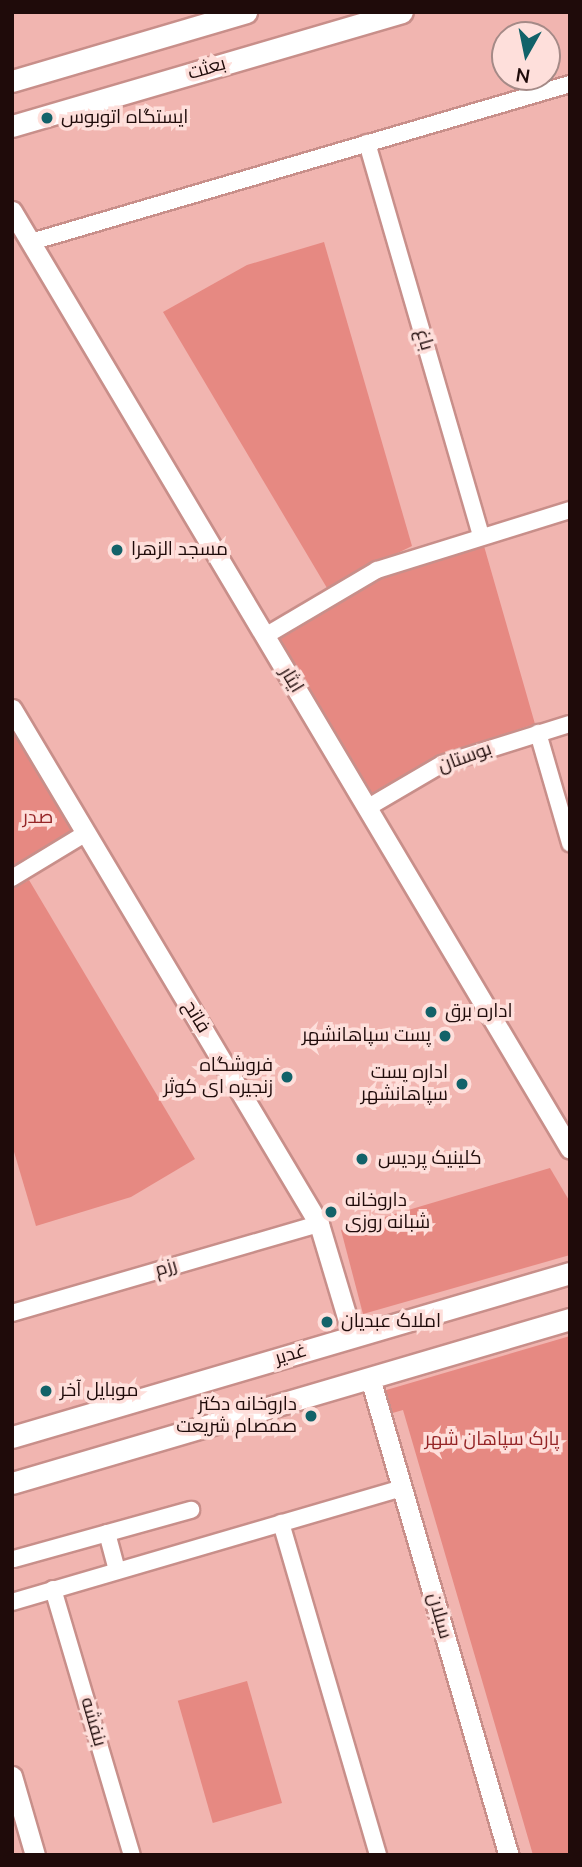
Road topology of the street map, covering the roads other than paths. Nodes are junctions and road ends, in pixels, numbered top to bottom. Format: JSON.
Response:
{"nodes":[{"id":1,"x":246,"y":12,"type":"edge"},
{"id":2,"x":402,"y":12,"type":"edge"},
{"id":3,"x":12,"y":81,"type":"edge"},
{"id":4,"x":570,"y":84,"type":"edge"},
{"id":5,"x":12,"y":127,"type":"edge"},
{"id":6,"x":366,"y":143,"type":"junction"},
{"id":7,"x":12,"y":211,"type":"edge"},
{"id":8,"x":31,"y":242,"type":"junction"},
{"id":9,"x":570,"y":510,"type":"edge"},
{"id":10,"x":481,"y":536,"type":"junction"},
{"id":11,"x":265,"y":636,"type":"junction"},
{"id":12,"x":12,"y":709,"type":"edge"},
{"id":13,"x":570,"y":724,"type":"edge"},
{"id":14,"x":538,"y":733,"type":"junction"},
{"id":15,"x":367,"y":808,"type":"junction"},
{"id":16,"x":86,"y":833,"type":"junction"},
{"id":17,"x":570,"y":844,"type":"edge"},
{"id":18,"x":12,"y":878,"type":"edge"},
{"id":19,"x":570,"y":1149,"type":"edge"},
{"id":20,"x":319,"y":1224,"type":"junction"},
{"id":21,"x":570,"y":1273,"type":"edge"},
{"id":22,"x":12,"y":1313,"type":"edge"},
{"id":23,"x":570,"y":1319,"type":"edge"},
{"id":24,"x":353,"y":1337,"type":"junction"},
{"id":25,"x":370,"y":1378,"type":"junction"},
{"id":26,"x":12,"y":1437,"type":"edge"},
{"id":27,"x":12,"y":1483,"type":"edge"},
{"id":28,"x":402,"y":1488,"type":"junction"},
{"id":29,"x":191,"y":1510,"type":"dead end"},
{"id":30,"x":281,"y":1523,"type":"junction"},
{"id":31,"x":107,"y":1534,"type":"junction"},
{"id":32,"x":14,"y":1559,"type":"edge"},
{"id":33,"x":117,"y":1571,"type":"junction"},
{"id":34,"x":53,"y":1589,"type":"junction"},
{"id":35,"x":12,"y":1602,"type":"edge"},
{"id":36,"x":12,"y":1776,"type":"edge"},
{"id":37,"x":35,"y":1855,"type":"edge"},
{"id":38,"x":132,"y":1855,"type":"edge"},
{"id":39,"x":377,"y":1855,"type":"edge"},
{"id":40,"x":509,"y":1855,"type":"edge"}],
"edges":[{"from":1,"to":3,"type":"main road"},
{"from":2,"to":5,"type":"main road","name":"بعثت"},
{"from":4,"to":6,"type":"street"},
{"from":6,"to":8,"type":"street"},
{"from":6,"to":10,"type":"street","name":"باغ"},
{"from":7,"to":8,"type":"street","name":"ایثار"},
{"from":8,"to":11,"type":"street","name":"ایثار"},
{"from":9,"to":10,"type":"street"},
{"from":10,"to":11,"type":"street"},
{"from":11,"to":15,"type":"street","name":"ایثار"},
{"from":12,"to":16,"type":"street","name":"فاتح"},
{"from":13,"to":14,"type":"street","name":"بوستان"},
{"from":14,"to":15,"type":"street","name":"بوستان"},
{"from":14,"to":17,"type":"street"},
{"from":15,"to":19,"type":"street","name":"ایثار"},
{"from":16,"to":18,"type":"street"},
{"from":16,"to":20,"type":"street","name":"فاتح"},
{"from":20,"to":22,"type":"street","name":"رزم"},
{"from":20,"to":24,"type":"street","name":"فاتح"},
{"from":21,"to":24,"type":"main road","name":"غدیر"},
{"from":23,"to":25,"type":"main road"},
{"from":24,"to":26,"type":"main road","name":"غدیر"},
{"from":25,"to":27,"type":"main road"},
{"from":25,"to":28,"type":"street","name":"سبلان"},
{"from":28,"to":30,"type":"street"},
{"from":28,"to":40,"type":"street","name":"سبلان"},
{"from":29,"to":31,"type":"street"},
{"from":30,"to":33,"type":"street"},
{"from":30,"to":39,"type":"street"},
{"from":31,"to":32,"type":"street"},
{"from":31,"to":33,"type":"street"},
{"from":33,"to":34,"type":"street"},
{"from":34,"to":35,"type":"street"},
{"from":34,"to":38,"type":"street","name":"بنفشه"},
{"from":36,"to":37,"type":"street"}]}
